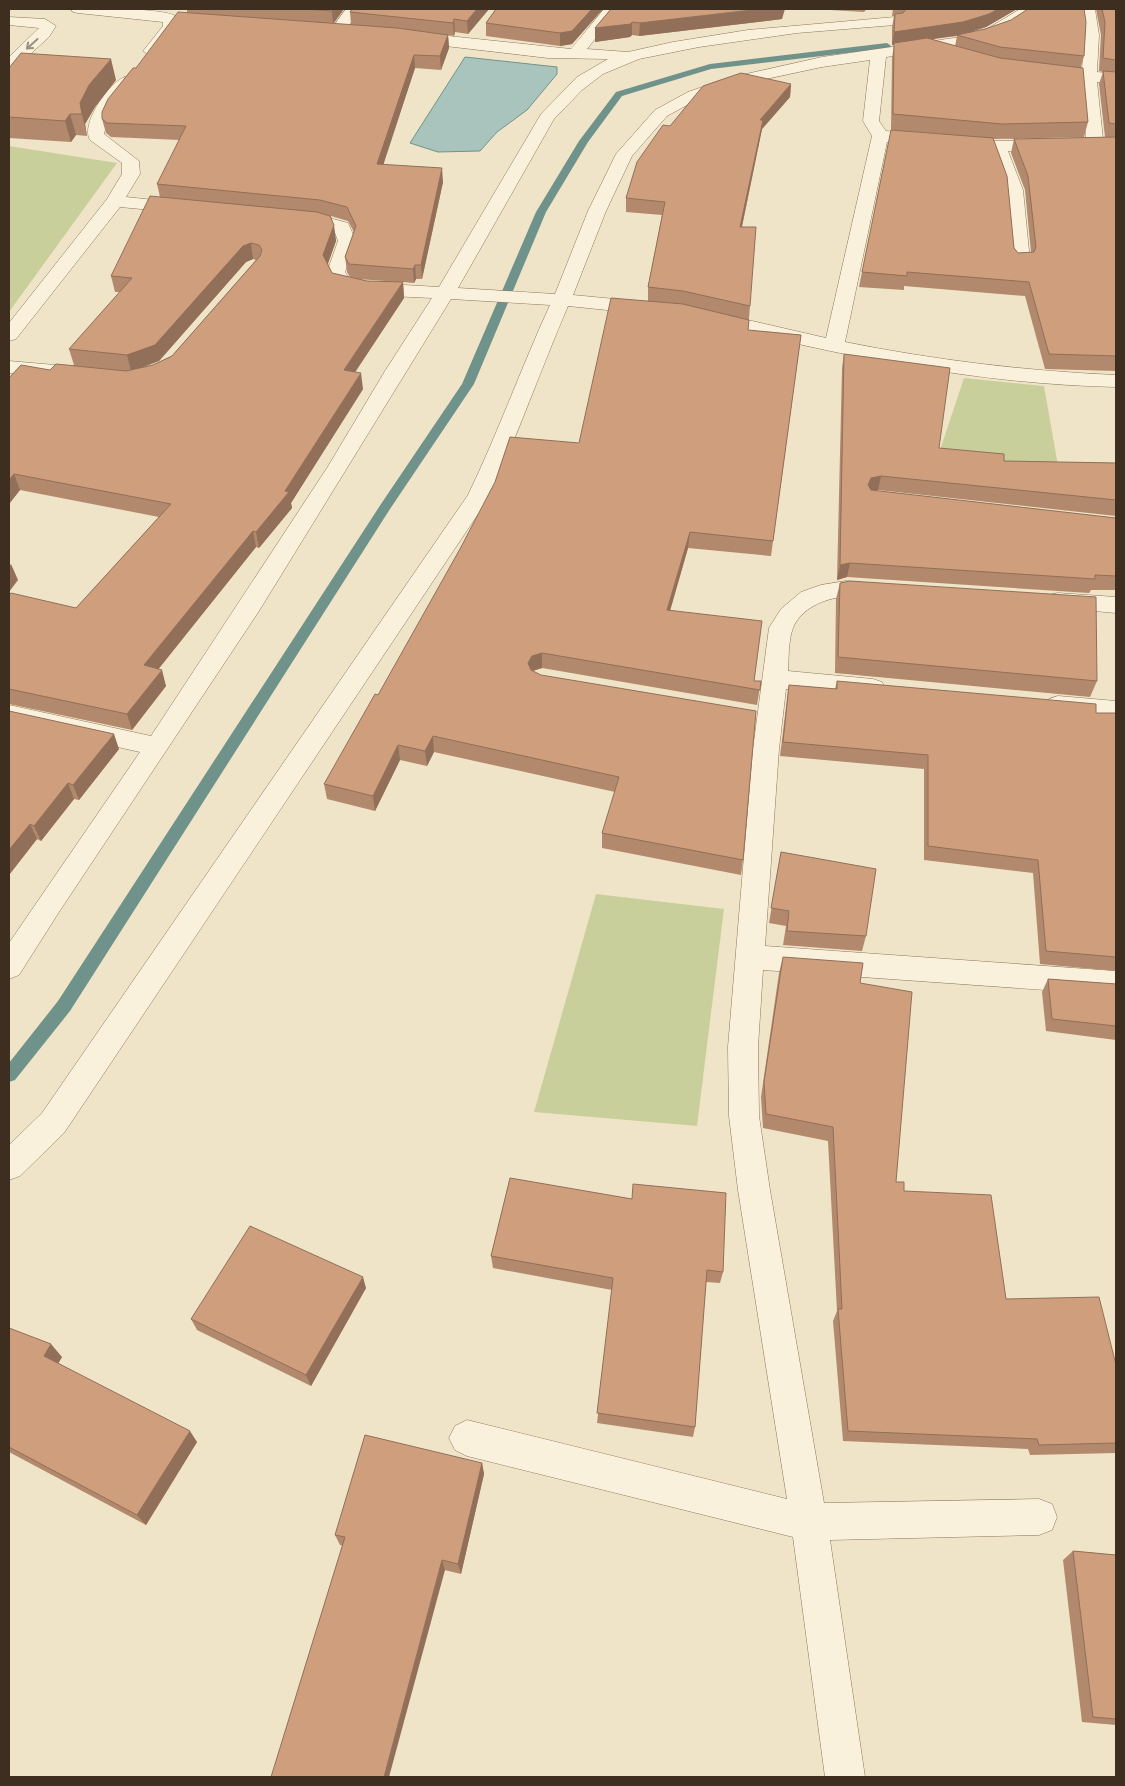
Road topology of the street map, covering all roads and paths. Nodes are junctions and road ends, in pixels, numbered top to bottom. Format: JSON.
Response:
{"nodes":[{"id":1,"x":78,"y":9,"type":"edge"},
{"id":2,"x":353,"y":9,"type":"edge"},
{"id":3,"x":612,"y":9,"type":"edge"},
{"id":4,"x":1030,"y":9,"type":"edge"},
{"id":5,"x":1088,"y":9,"type":"edge"},
{"id":6,"x":180,"y":15,"type":"edge"},
{"id":7,"x":896,"y":15,"type":"edge"},
{"id":8,"x":9,"y":21,"type":"edge"},
{"id":9,"x":482,"y":29,"type":"dead end"},
{"id":10,"x":320,"y":30,"type":"edge"},
{"id":11,"x":338,"y":31,"type":"junction"},
{"id":12,"x":355,"y":32,"type":"edge"},
{"id":13,"x":398,"y":35,"type":"edge"},
{"id":14,"x":471,"y":42,"type":"junction"},
{"id":15,"x":927,"y":47,"type":"junction"},
{"id":16,"x":574,"y":55,"type":"junction"},
{"id":17,"x":634,"y":55,"type":"junction"},
{"id":18,"x":878,"y":55,"type":"junction"},
{"id":19,"x":953,"y":58,"type":"edge"},
{"id":20,"x":9,"y":65,"type":"edge"},
{"id":21,"x":1030,"y":70,"type":"edge"},
{"id":22,"x":1089,"y":76,"type":"junction"},
{"id":23,"x":1116,"y":79,"type":"edge"},
{"id":24,"x":880,"y":136,"type":"junction"},
{"id":25,"x":1095,"y":144,"type":"junction"},
{"id":26,"x":1116,"y":144,"type":"edge"},
{"id":27,"x":998,"y":146,"type":"junction"},
{"id":28,"x":115,"y":201,"type":"junction"},
{"id":29,"x":204,"y":210,"type":"edge"},
{"id":30,"x":283,"y":217,"type":"edge"},
{"id":31,"x":1021,"y":261,"type":"edge"},
{"id":32,"x":446,"y":292,"type":"junction"},
{"id":33,"x":562,"y":300,"type":"junction"},
{"id":34,"x":668,"y":310,"type":"edge"},
{"id":35,"x":692,"y":314,"type":"edge"},
{"id":36,"x":9,"y":335,"type":"edge"},
{"id":37,"x":834,"y":347,"type":"junction"},
{"id":38,"x":9,"y":367,"type":"edge"},
{"id":39,"x":75,"y":373,"type":"edge"},
{"id":40,"x":1116,"y":381,"type":"edge"},
{"id":41,"x":903,"y":591,"type":"edge"},
{"id":42,"x":1038,"y":600,"type":"edge"},
{"id":43,"x":1116,"y":605,"type":"edge"},
{"id":44,"x":775,"y":679,"type":"junction"},
{"id":45,"x":899,"y":691,"type":"edge"},
{"id":46,"x":1032,"y":703,"type":"edge"},
{"id":47,"x":1116,"y":710,"type":"edge"},
{"id":48,"x":9,"y":714,"type":"edge"},
{"id":49,"x":157,"y":747,"type":"junction"},
{"id":50,"x":750,"y":957,"type":"junction"},
{"id":51,"x":9,"y":967,"type":"edge"},
{"id":52,"x":1116,"y":983,"type":"edge"},
{"id":53,"x":9,"y":1166,"type":"edge"},
{"id":54,"x":467,"y":1438,"type":"dead end"},
{"id":55,"x":1039,"y":1517,"type":"dead end"},
{"id":56,"x":808,"y":1522,"type":"junction"},
{"id":57,"x":845,"y":1777,"type":"edge"}],
"edges":[{"from":1,"to":6,"type":"street"},
{"from":2,"to":11,"type":"street"},
{"from":3,"to":16,"type":"street"},
{"from":4,"to":15,"type":"street"},
{"from":5,"to":22,"type":"street"},
{"from":6,"to":28,"type":"street"},
{"from":7,"to":15,"type":"street"},
{"from":7,"to":17,"type":"street"},
{"from":8,"to":20,"type":"street","one_way":true},
{"from":9,"to":14,"type":"street"},
{"from":10,"to":11,"type":"street"},
{"from":11,"to":12,"type":"street"},
{"from":13,"to":14,"type":"street"},
{"from":14,"to":16,"type":"street"},
{"from":15,"to":18,"type":"street"},
{"from":15,"to":19,"type":"street"},
{"from":16,"to":17,"type":"street"},
{"from":17,"to":32,"type":"street"},
{"from":18,"to":24,"type":"street"},
{"from":18,"to":33,"type":"street"},
{"from":21,"to":22,"type":"street"},
{"from":22,"to":23,"type":"street"},
{"from":22,"to":25,"type":"street"},
{"from":24,"to":27,"type":"street"},
{"from":24,"to":37,"type":"street"},
{"from":25,"to":26,"type":"street"},
{"from":25,"to":27,"type":"street"},
{"from":27,"to":31,"type":"street"},
{"from":28,"to":29,"type":"street"},
{"from":28,"to":36,"type":"street"},
{"from":30,"to":32,"type":"street"},
{"from":32,"to":33,"type":"street"},
{"from":32,"to":49,"type":"street"},
{"from":33,"to":34,"type":"street"},
{"from":33,"to":53,"type":"street"},
{"from":35,"to":37,"type":"street"},
{"from":37,"to":40,"type":"street"},
{"from":38,"to":39,"type":"street"},
{"from":41,"to":44,"type":"street"},
{"from":42,"to":43,"type":"street"},
{"from":44,"to":45,"type":"street"},
{"from":44,"to":50,"type":"street"},
{"from":46,"to":47,"type":"street"},
{"from":48,"to":49,"type":"street"},
{"from":49,"to":51,"type":"street"},
{"from":50,"to":52,"type":"street"},
{"from":50,"to":56,"type":"street"},
{"from":54,"to":56,"type":"street"},
{"from":55,"to":56,"type":"street"},
{"from":56,"to":57,"type":"street"}]}
